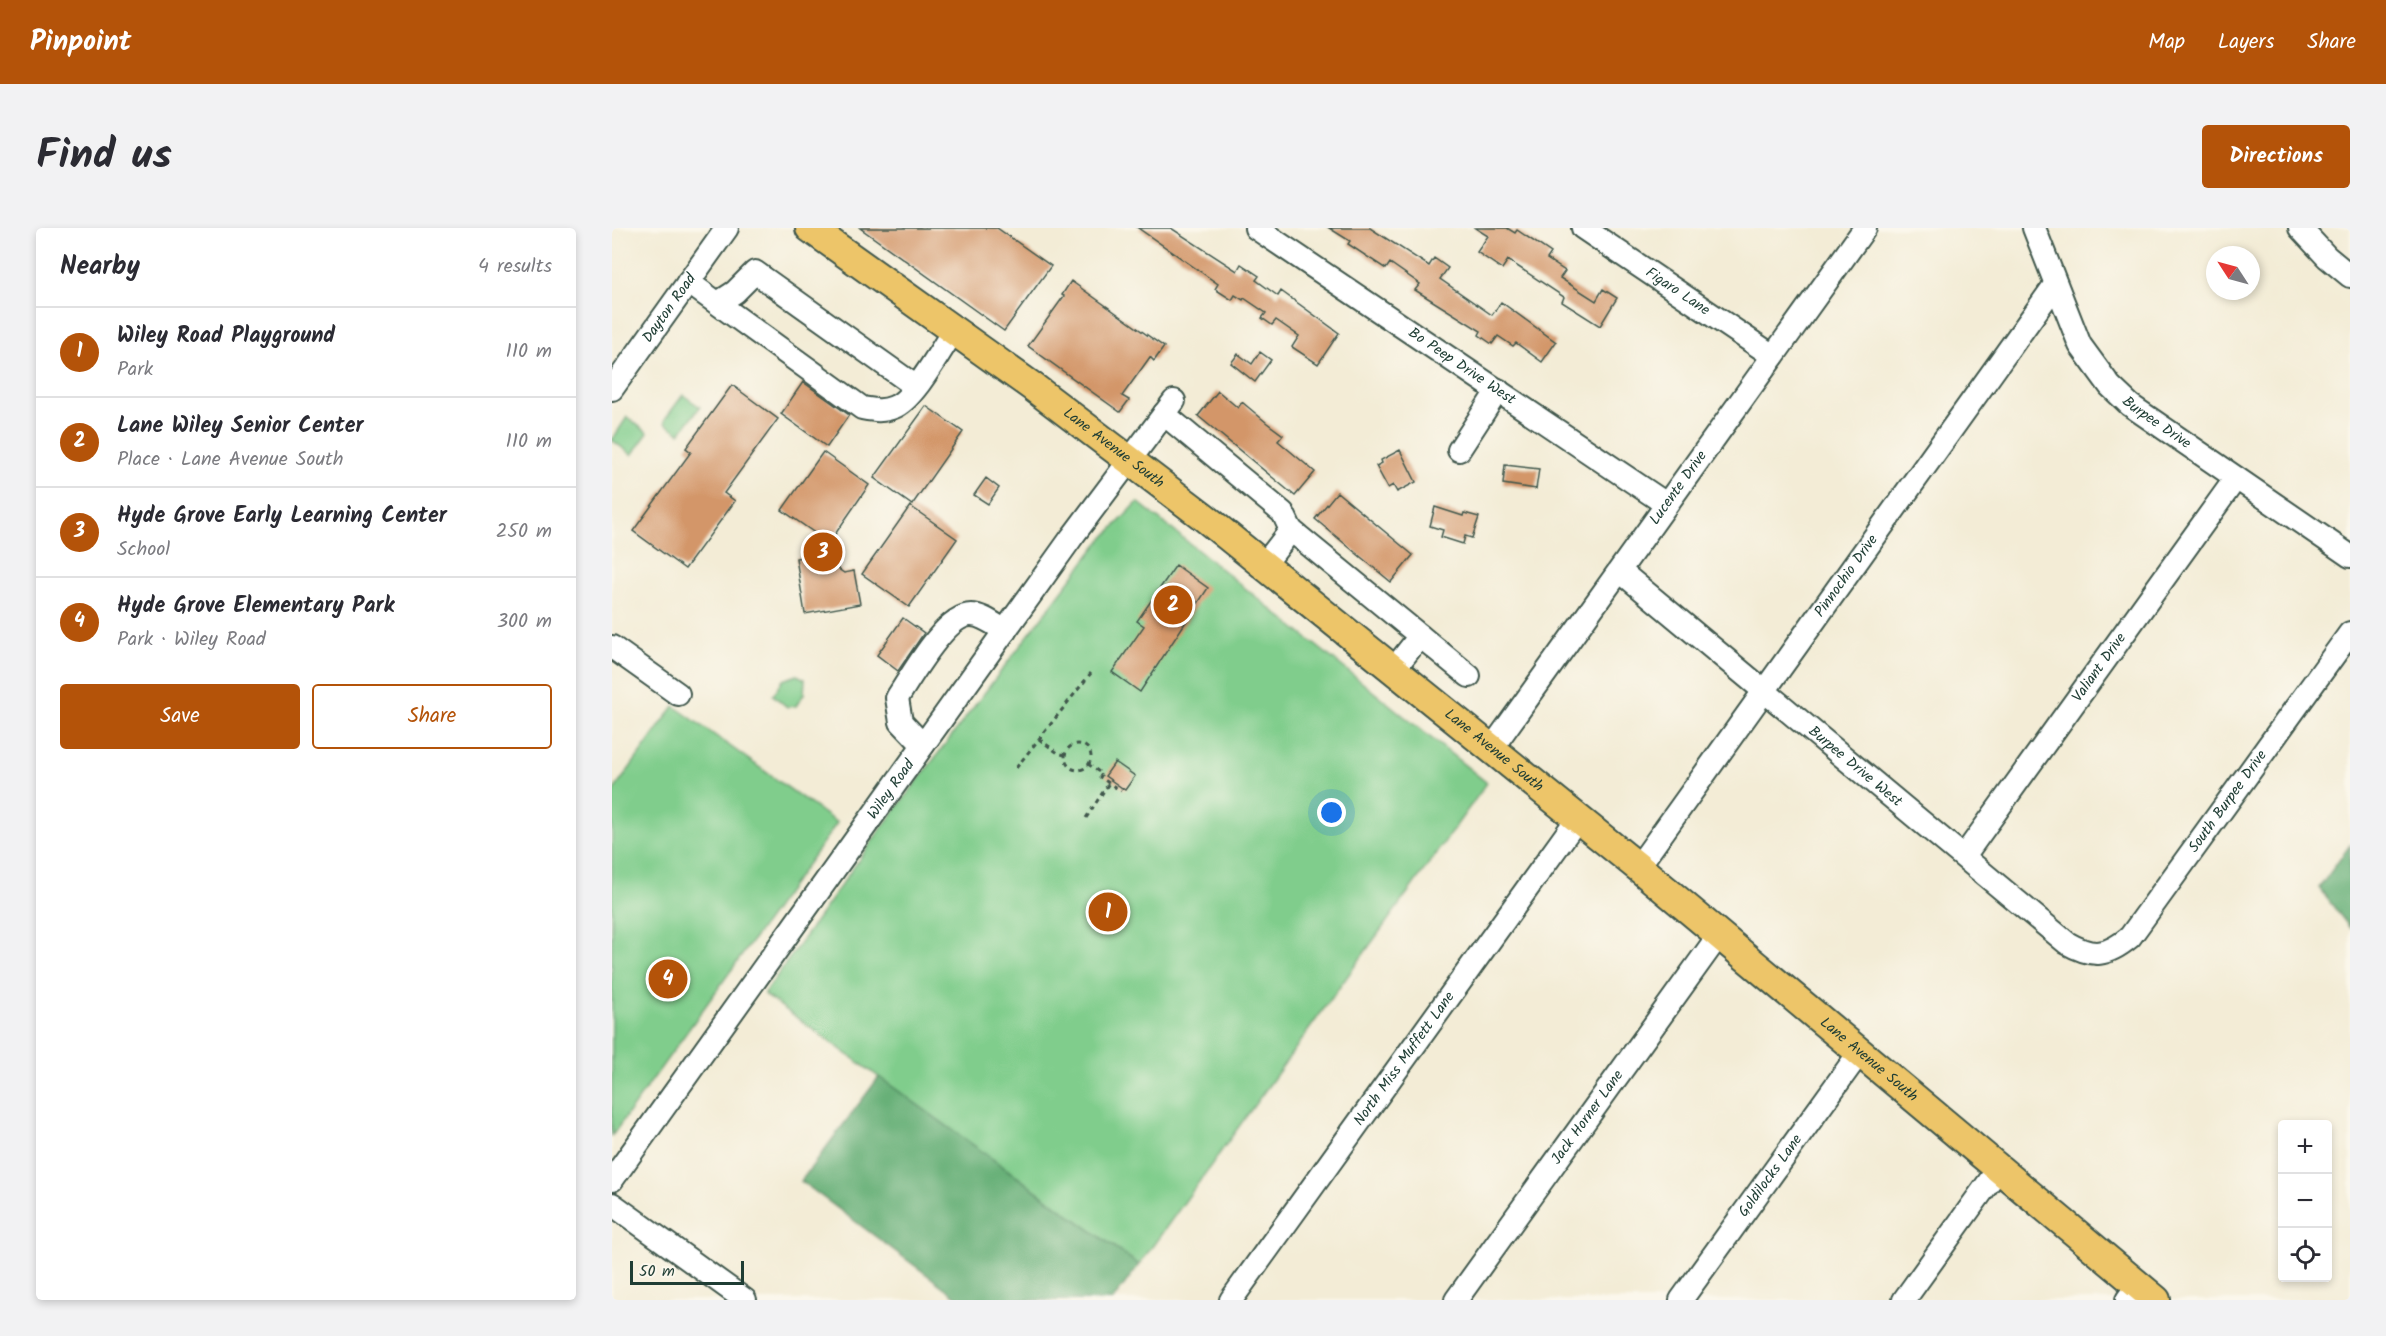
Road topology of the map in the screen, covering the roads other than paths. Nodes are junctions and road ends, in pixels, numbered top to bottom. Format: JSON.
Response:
{"nodes":[{"id":1,"x":727,"y":228,"type":"edge"},
{"id":2,"x":810,"y":228,"type":"edge"},
{"id":3,"x":1256,"y":228,"type":"edge"},
{"id":4,"x":1583,"y":228,"type":"edge"},
{"id":5,"x":1865,"y":228,"type":"edge"},
{"id":6,"x":2034,"y":228,"type":"edge"},
{"id":7,"x":2300,"y":228,"type":"edge"},
{"id":8,"x":2350,"y":276,"type":"edge"},
{"id":9,"x":688,"y":282,"type":"junction"},
{"id":10,"x":2055,"y":285,"type":"junction"},
{"id":11,"x":718,"y":303,"type":"junction"},
{"id":12,"x":954,"y":330,"type":"junction"},
{"id":13,"x":1773,"y":356,"type":"junction"},
{"id":14,"x":915,"y":386,"type":"junction"},
{"id":15,"x":612,"y":389,"type":"edge"},
{"id":16,"x":1498,"y":390,"type":"junction"},
{"id":17,"x":1458,"y":450,"type":"dead end"},
{"id":18,"x":1130,"y":459,"type":"junction"},
{"id":19,"x":2236,"y":478,"type":"junction"},
{"id":20,"x":1666,"y":504,"type":"junction"},
{"id":21,"x":1290,"y":530,"type":"junction"},
{"id":22,"x":2350,"y":556,"type":"edge"},
{"id":23,"x":1264,"y":565,"type":"junction"},
{"id":24,"x":1620,"y":571,"type":"junction"},
{"id":25,"x":1005,"y":631,"type":"junction"},
{"id":26,"x":2350,"y":633,"type":"edge"},
{"id":27,"x":1420,"y":636,"type":"junction"},
{"id":28,"x":612,"y":647,"type":"edge"},
{"id":29,"x":1394,"y":669,"type":"junction"},
{"id":30,"x":1469,"y":676,"type":"dead end"},
{"id":31,"x":1766,"y":691,"type":"junction"},
{"id":32,"x":678,"y":694,"type":"dead end"},
{"id":33,"x":923,"y":745,"type":"junction"},
{"id":34,"x":1492,"y":748,"type":"junction"},
{"id":35,"x":1578,"y":819,"type":"junction"},
{"id":36,"x":1964,"y":856,"type":"junction"},
{"id":37,"x":1638,"y":867,"type":"junction"},
{"id":38,"x":1719,"y":936,"type":"junction"},
{"id":39,"x":2094,"y":954,"type":"joint"},
{"id":40,"x":1860,"y":1052,"type":"junction"},
{"id":41,"x":1999,"y":1168,"type":"junction"},
{"id":42,"x":612,"y":1180,"type":"edge"},
{"id":43,"x":612,"y":1204,"type":"edge"},
{"id":44,"x":2140,"y":1295,"type":"edge"},
{"id":45,"x":745,"y":1300,"type":"edge"},
{"id":46,"x":1231,"y":1300,"type":"edge"},
{"id":47,"x":1456,"y":1300,"type":"edge"},
{"id":48,"x":1681,"y":1300,"type":"edge"},
{"id":49,"x":1904,"y":1300,"type":"edge"}],
"edges":[{"from":1,"to":9,"type":"street","name":"Dayton Road"},
{"from":2,"to":12,"type":"main road","name":"Lane Avenue South"},
{"from":3,"to":16,"type":"street","name":"Bo Peep Drive West"},
{"from":4,"to":13,"type":"street","name":"Figaro Lane"},
{"from":5,"to":13,"type":"street","name":"Lucente Drive"},
{"from":6,"to":10,"type":"street","name":"Burpee Drive"},
{"from":7,"to":8,"type":"street"},
{"from":9,"to":11,"type":"street"},
{"from":9,"to":15,"type":"street","name":"Dayton Road"},
{"from":10,"to":19,"type":"street","name":"Burpee Drive"},
{"from":10,"to":31,"type":"street","name":"Pinnochio Drive"},
{"from":11,"to":14,"type":"street"},
{"from":11,"to":14,"type":"street"},
{"from":12,"to":14,"type":"street"},
{"from":12,"to":18,"type":"main road","name":"Lane Avenue South"},
{"from":13,"to":20,"type":"street","name":"Lucente Drive"},
{"from":16,"to":17,"type":"street"},
{"from":16,"to":20,"type":"street","name":"Bo Peep Drive West"},
{"from":18,"to":21,"type":"street","name":"Wiley Road"},
{"from":18,"to":23,"type":"main road","name":"Lane Avenue South"},
{"from":18,"to":25,"type":"street","name":"Wiley Road"},
{"from":19,"to":22,"type":"street","name":"Burpee Drive"},
{"from":19,"to":36,"type":"street","name":"Valiant Drive"},
{"from":20,"to":24,"type":"street","name":"Lucente Drive"},
{"from":21,"to":23,"type":"street"},
{"from":21,"to":27,"type":"street"},
{"from":23,"to":29,"type":"main road","name":"Lane Avenue South"},
{"from":24,"to":31,"type":"street","name":"Burpee Drive West"},
{"from":24,"to":34,"type":"street","name":"Lucente Drive"},
{"from":25,"to":33,"type":"street","name":"Wiley Road"},
{"from":25,"to":33,"type":"street"},
{"from":26,"to":39,"type":"street","name":"South Burpee Drive"},
{"from":27,"to":29,"type":"street"},
{"from":27,"to":30,"type":"street"},
{"from":28,"to":32,"type":"street"},
{"from":29,"to":34,"type":"main road","name":"Lane Avenue South"},
{"from":31,"to":36,"type":"street","name":"Burpee Drive West"},
{"from":31,"to":37,"type":"street","name":"Pinnochio Drive"},
{"from":33,"to":42,"type":"street","name":"Wiley Road"},
{"from":34,"to":35,"type":"main road","name":"Lane Avenue South"},
{"from":35,"to":37,"type":"main road","name":"Lane Avenue South"},
{"from":35,"to":46,"type":"street","name":"North Miss Muffett Lane"},
{"from":36,"to":39,"type":"street","name":"Burpee Drive West"},
{"from":37,"to":38,"type":"main road","name":"Lane Avenue South"},
{"from":38,"to":40,"type":"main road","name":"Lane Avenue South"},
{"from":38,"to":47,"type":"street","name":"Jack Horner Lane"},
{"from":40,"to":41,"type":"main road","name":"Lane Avenue South"},
{"from":40,"to":48,"type":"street","name":"Goldilocks Lane"},
{"from":41,"to":44,"type":"main road","name":"Lane Avenue South"},
{"from":41,"to":49,"type":"street"},
{"from":43,"to":45,"type":"street"}]}
